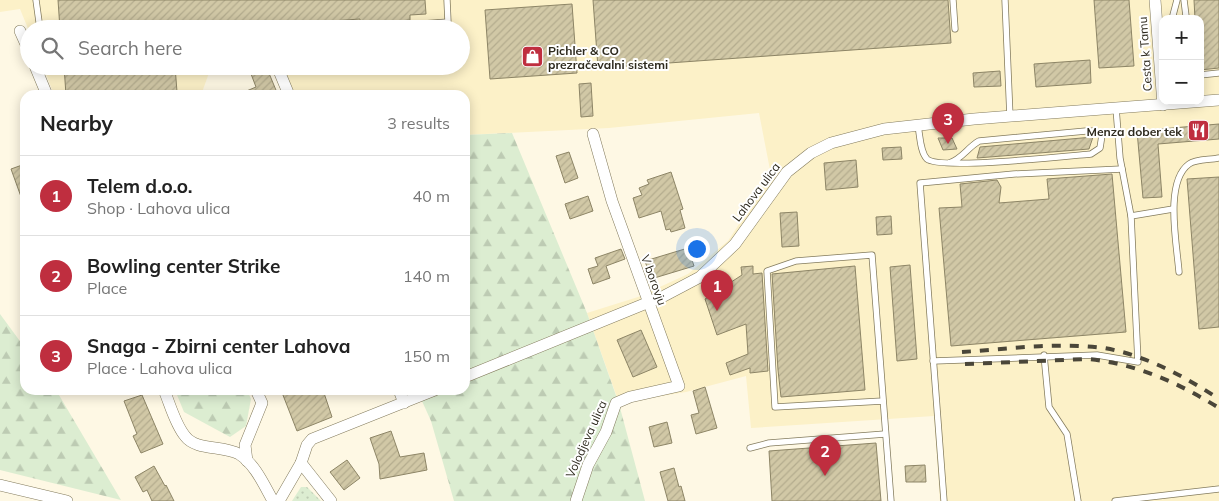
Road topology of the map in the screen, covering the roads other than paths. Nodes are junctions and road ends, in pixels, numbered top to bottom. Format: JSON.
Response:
{"nodes":[{"id":1,"x":36,"y":0,"type":"edge"},
{"id":2,"x":447,"y":0,"type":"edge"},
{"id":3,"x":952,"y":0,"type":"edge"},
{"id":4,"x":1005,"y":0,"type":"edge"},
{"id":5,"x":1155,"y":0,"type":"edge"},
{"id":6,"x":1177,"y":0,"type":"edge"},
{"id":7,"x":1184,"y":0,"type":"edge"},
{"id":8,"x":1173,"y":15,"type":"edge"},
{"id":9,"x":1186,"y":15,"type":"edge"},
{"id":10,"x":39,"y":20,"type":"edge"},
{"id":11,"x":448,"y":20,"type":"edge"},
{"id":12,"x":955,"y":29,"type":"dead end"},
{"id":13,"x":1160,"y":60,"type":"edge"},
{"id":14,"x":1219,"y":73,"type":"edge"},
{"id":15,"x":39,"y":75,"type":"edge"},
{"id":16,"x":281,"y":75,"type":"edge"},
{"id":17,"x":1204,"y":75,"type":"edge"},
{"id":18,"x":45,"y":90,"type":"edge"},
{"id":19,"x":287,"y":90,"type":"edge"},
{"id":20,"x":1219,"y":100,"type":"edge"},
{"id":21,"x":1204,"y":101,"type":"edge"},
{"id":22,"x":1163,"y":105,"type":"edge"},
{"id":23,"x":1116,"y":108,"type":"junction"},
{"id":24,"x":1010,"y":116,"type":"junction"},
{"id":25,"x":918,"y":126,"type":"junction"},
{"id":26,"x":592,"y":134,"type":"dead end"},
{"id":27,"x":1219,"y":158,"type":"edge"},
{"id":28,"x":949,"y":163,"type":"junction"},
{"id":29,"x":1122,"y":169,"type":"junction"},
{"id":30,"x":1173,"y":210,"type":"junction"},
{"id":31,"x":1131,"y":216,"type":"junction"},
{"id":32,"x":1179,"y":272,"type":"dead end"},
{"id":33,"x":647,"y":303,"type":"junction"},
{"id":34,"x":1044,"y":355,"type":"junction"},
{"id":35,"x":933,"y":361,"type":"junction"},
{"id":36,"x":470,"y":375,"type":"edge"},
{"id":37,"x":166,"y":395,"type":"edge"},
{"id":38,"x":258,"y":395,"type":"edge"},
{"id":39,"x":401,"y":395,"type":"edge"},
{"id":40,"x":423,"y":395,"type":"edge"},
{"id":41,"x":630,"y":397,"type":"joint"},
{"id":42,"x":883,"y":401,"type":"junction"},
{"id":43,"x":404,"y":403,"type":"junction"},
{"id":44,"x":885,"y":434,"type":"junction"},
{"id":45,"x":750,"y":448,"type":"dead end"},
{"id":46,"x":247,"y":461,"type":"junction"},
{"id":47,"x":301,"y":463,"type":"junction"},
{"id":48,"x":0,"y":485,"type":"edge"},
{"id":49,"x":1219,"y":488,"type":"edge"},
{"id":50,"x":67,"y":501,"type":"edge"},
{"id":51,"x":274,"y":501,"type":"edge"},
{"id":52,"x":279,"y":501,"type":"edge"},
{"id":53,"x":332,"y":501,"type":"edge"},
{"id":54,"x":576,"y":501,"type":"edge"},
{"id":55,"x":891,"y":501,"type":"edge"},
{"id":56,"x":944,"y":501,"type":"edge"},
{"id":57,"x":1078,"y":501,"type":"edge"},
{"id":58,"x":1115,"y":501,"type":"edge"}],
"edges":[{"from":1,"to":10,"type":"lane"},
{"from":2,"to":11,"type":"lane"},
{"from":3,"to":12,"type":"lane"},
{"from":4,"to":24,"type":"lane"},
{"from":5,"to":13,"type":"street","name":"Cesta k Tamu"},
{"from":6,"to":8,"type":"lane"},
{"from":7,"to":9,"type":"lane"},
{"from":14,"to":17,"type":"lane"},
{"from":15,"to":18,"type":"street"},
{"from":16,"to":19,"type":"street"},
{"from":20,"to":21,"type":"street","name":"Lahova ulica"},
{"from":22,"to":23,"type":"street","name":"Lahova ulica"},
{"from":23,"to":24,"type":"street","name":"Lahova ulica"},
{"from":23,"to":29,"type":"lane"},
{"from":24,"to":25,"type":"street","name":"Lahova ulica"},
{"from":25,"to":28,"type":"lane"},
{"from":25,"to":33,"type":"street","name":"Lahova ulica"},
{"from":26,"to":33,"type":"street","name":"V borovju"},
{"from":27,"to":30,"type":"lane"},
{"from":28,"to":28,"type":"lane"},
{"from":29,"to":31,"type":"lane"},
{"from":29,"to":35,"type":"lane"},
{"from":30,"to":31,"type":"lane"},
{"from":30,"to":32,"type":"lane"},
{"from":31,"to":34,"type":"lane"},
{"from":33,"to":36,"type":"street","name":"Lahova ulica"},
{"from":33,"to":41,"type":"street","name":"V borovju"},
{"from":34,"to":35,"type":"lane"},
{"from":34,"to":57,"type":"lane"},
{"from":35,"to":56,"type":"lane"},
{"from":37,"to":46,"type":"street"},
{"from":38,"to":46,"type":"street"},
{"from":39,"to":43,"type":"street"},
{"from":40,"to":43,"type":"street"},
{"from":41,"to":54,"type":"street","name":"Volodjeva ulica"},
{"from":42,"to":42,"type":"lane"},
{"from":42,"to":44,"type":"lane"},
{"from":43,"to":47,"type":"street"},
{"from":44,"to":45,"type":"lane"},
{"from":44,"to":55,"type":"lane"},
{"from":46,"to":51,"type":"street"},
{"from":47,"to":52,"type":"street"},
{"from":47,"to":53,"type":"street"},
{"from":48,"to":50,"type":"street"},
{"from":49,"to":58,"type":"lane"}]}
